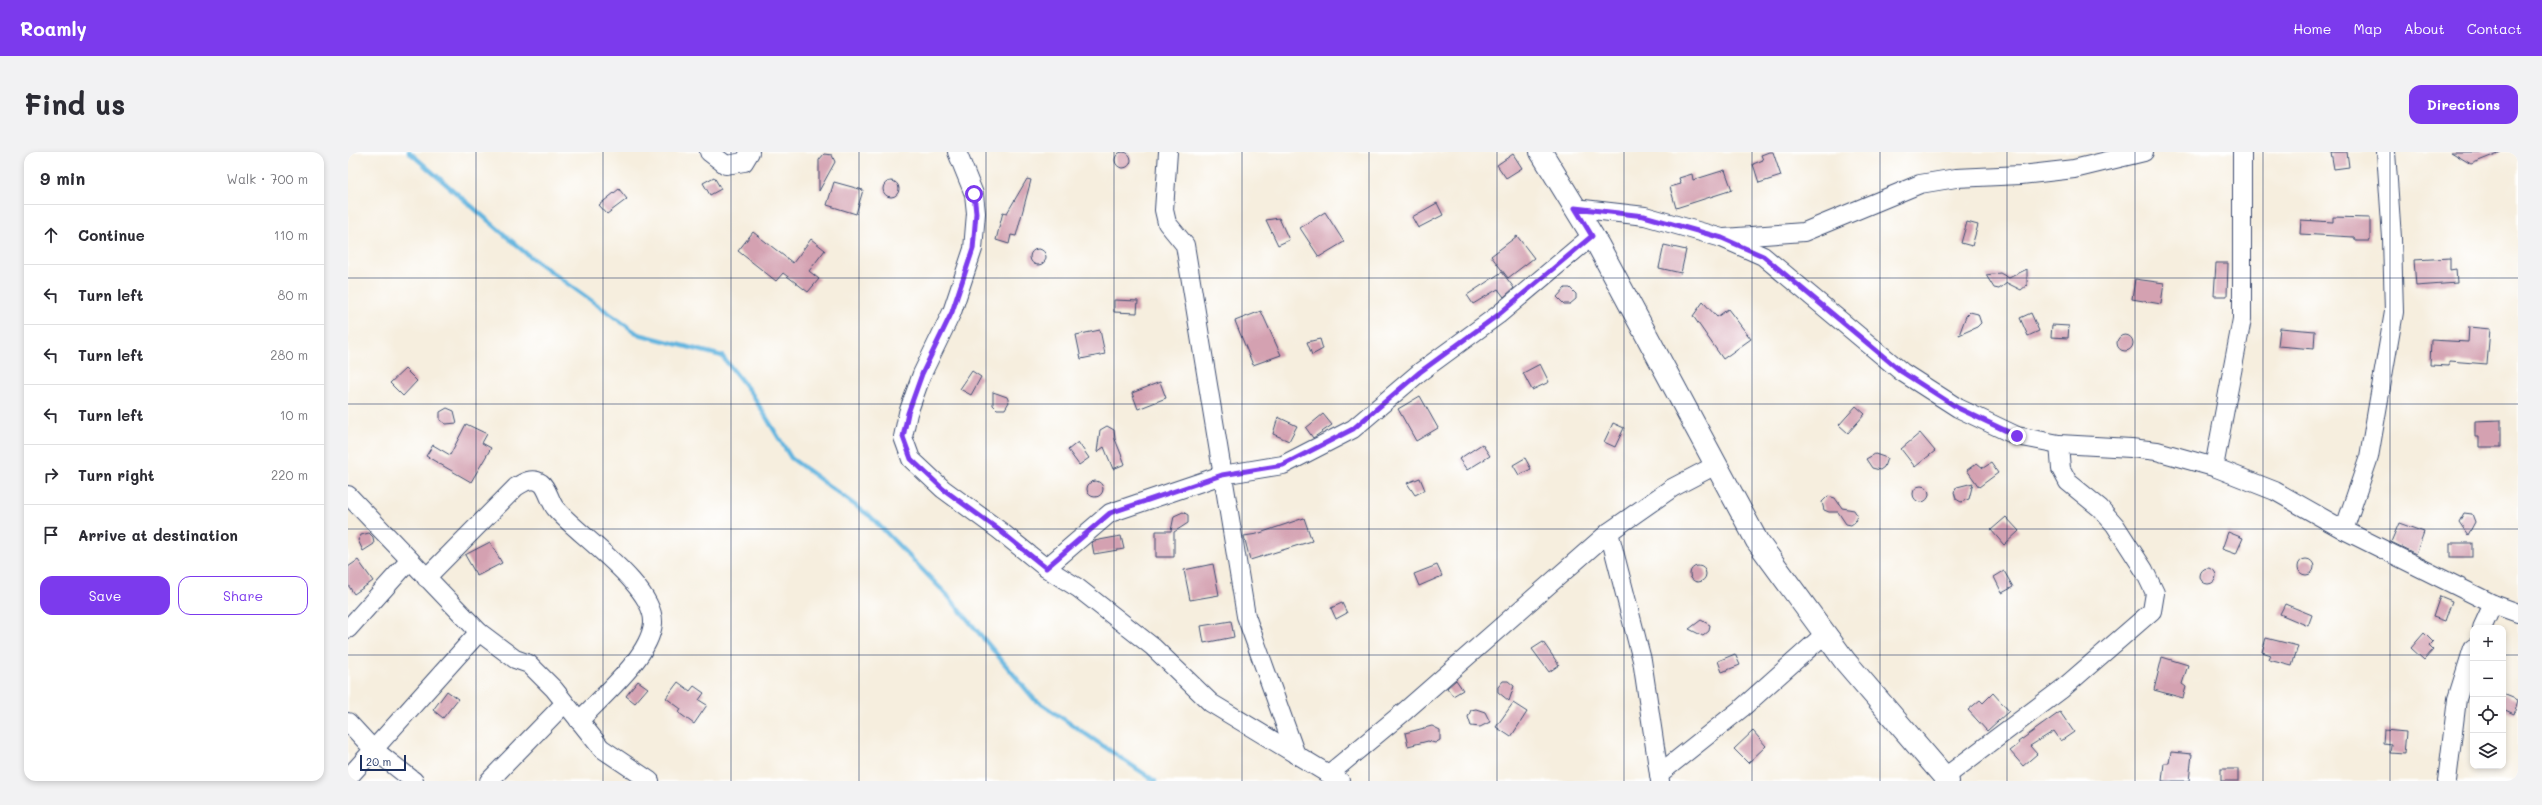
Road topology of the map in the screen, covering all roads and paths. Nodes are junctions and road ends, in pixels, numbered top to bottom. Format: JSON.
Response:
{"nodes":[{"id":1,"x":709,"y":152,"type":"edge"},
{"id":2,"x":750,"y":152,"type":"edge"},
{"id":3,"x":957,"y":152,"type":"edge"},
{"id":4,"x":1168,"y":152,"type":"edge"},
{"id":5,"x":1541,"y":152,"type":"edge"},
{"id":6,"x":2144,"y":152,"type":"edge"},
{"id":7,"x":2242,"y":152,"type":"edge"},
{"id":8,"x":2386,"y":152,"type":"edge"},
{"id":9,"x":1575,"y":208,"type":"junction"},
{"id":10,"x":1592,"y":236,"type":"junction"},
{"id":11,"x":1722,"y":238,"type":"junction"},
{"id":12,"x":2059,"y":444,"type":"junction"},
{"id":13,"x":1716,"y":465,"type":"junction"},
{"id":14,"x":2214,"y":467,"type":"junction"},
{"id":15,"x":1222,"y":475,"type":"junction"},
{"id":16,"x":348,"y":495,"type":"edge"},
{"id":17,"x":2344,"y":530,"type":"junction"},
{"id":18,"x":1609,"y":532,"type":"junction"},
{"id":19,"x":410,"y":560,"type":"junction"},
{"id":20,"x":1046,"y":568,"type":"junction"},
{"id":21,"x":426,"y":578,"type":"junction"},
{"id":22,"x":2493,"y":604,"type":"junction"},
{"id":23,"x":2518,"y":613,"type":"edge"},
{"id":24,"x":2483,"y":625,"type":"edge"},
{"id":25,"x":348,"y":629,"type":"edge"},
{"id":26,"x":478,"y":632,"type":"junction"},
{"id":27,"x":1825,"y":634,"type":"junction"},
{"id":28,"x":2470,"y":658,"type":"edge"},
{"id":29,"x":564,"y":704,"type":"junction"},
{"id":30,"x":579,"y":721,"type":"junction"},
{"id":31,"x":348,"y":722,"type":"edge"},
{"id":32,"x":373,"y":749,"type":"junction"},
{"id":33,"x":1296,"y":755,"type":"junction"},
{"id":34,"x":1334,"y":777,"type":"edge"},
{"id":35,"x":1659,"y":777,"type":"edge"},
{"id":36,"x":348,"y":778,"type":"edge"},
{"id":37,"x":1946,"y":779,"type":"edge"},
{"id":38,"x":414,"y":781,"type":"edge"},
{"id":39,"x":489,"y":781,"type":"edge"},
{"id":40,"x":650,"y":781,"type":"edge"},
{"id":41,"x":2447,"y":781,"type":"edge"}],
"edges":[{"from":1,"to":2,"type":"street"},
{"from":3,"to":20,"type":"street"},
{"from":4,"to":15,"type":"street"},
{"from":5,"to":9,"type":"street"},
{"from":6,"to":11,"type":"street"},
{"from":7,"to":14,"type":"street"},
{"from":8,"to":17,"type":"street"},
{"from":9,"to":10,"type":"street"},
{"from":9,"to":11,"type":"street"},
{"from":10,"to":13,"type":"street"},
{"from":10,"to":15,"type":"street"},
{"from":11,"to":12,"type":"street"},
{"from":12,"to":14,"type":"street"},
{"from":12,"to":37,"type":"street"},
{"from":13,"to":18,"type":"street"},
{"from":13,"to":27,"type":"street"},
{"from":14,"to":17,"type":"street"},
{"from":15,"to":20,"type":"street"},
{"from":15,"to":33,"type":"street"},
{"from":16,"to":19,"type":"street"},
{"from":17,"to":22,"type":"street"},
{"from":18,"to":34,"type":"street"},
{"from":18,"to":35,"type":"street"},
{"from":19,"to":21,"type":"street"},
{"from":19,"to":25,"type":"street"},
{"from":20,"to":33,"type":"street"},
{"from":21,"to":26,"type":"street"},
{"from":21,"to":30,"type":"street"},
{"from":22,"to":23,"type":"street"},
{"from":22,"to":24,"type":"street"},
{"from":26,"to":29,"type":"street"},
{"from":26,"to":32,"type":"street"},
{"from":27,"to":35,"type":"street"},
{"from":27,"to":37,"type":"street"},
{"from":28,"to":41,"type":"street"},
{"from":29,"to":30,"type":"street"},
{"from":29,"to":39,"type":"street"},
{"from":30,"to":40,"type":"street"},
{"from":31,"to":32,"type":"street"},
{"from":32,"to":36,"type":"street"},
{"from":32,"to":38,"type":"street"},
{"from":33,"to":34,"type":"street"}]}
